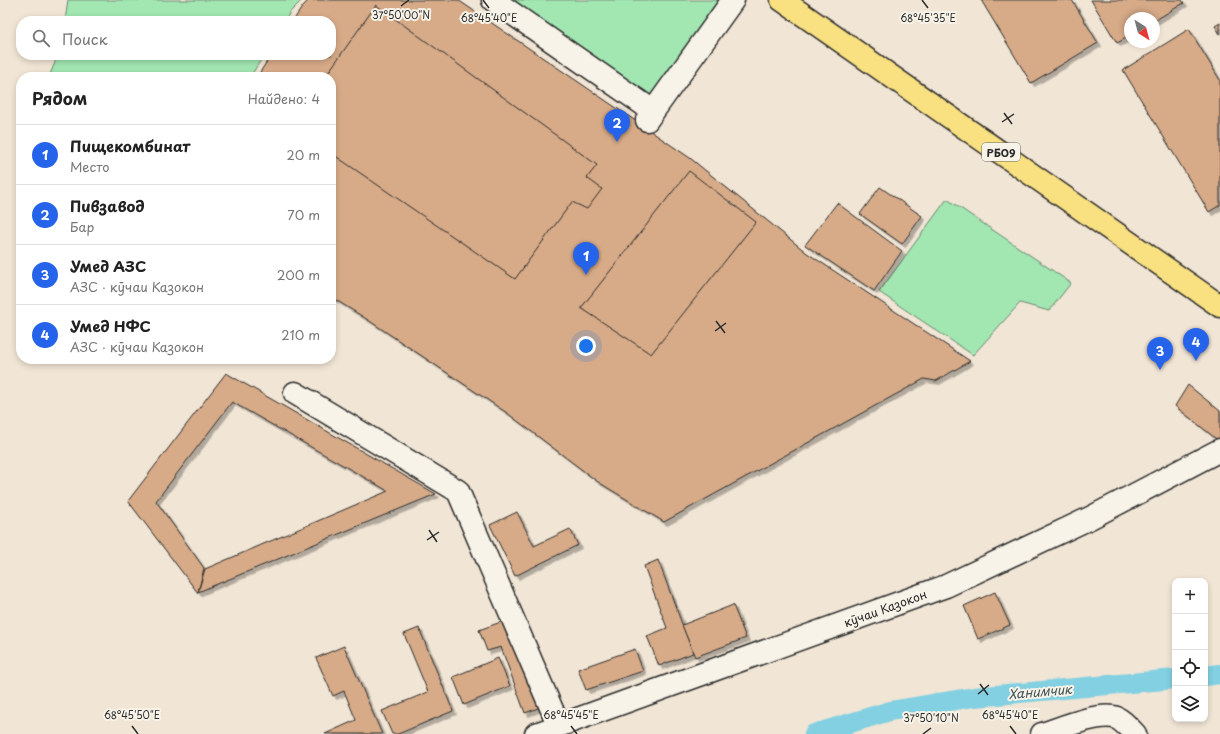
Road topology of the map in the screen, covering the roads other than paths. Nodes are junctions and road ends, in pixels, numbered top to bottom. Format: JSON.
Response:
{"nodes":[{"id":1,"x":493,"y":0,"type":"edge"},
{"id":2,"x":734,"y":0,"type":"edge"},
{"id":3,"x":782,"y":0,"type":"edge"},
{"id":4,"x":1220,"y":306,"type":"edge"},
{"id":5,"x":295,"y":392,"type":"dead end"},
{"id":6,"x":1220,"y":450,"type":"edge"},
{"id":7,"x":559,"y":726,"type":"junction"},
{"id":8,"x":536,"y":734,"type":"edge"},
{"id":9,"x":1042,"y":734,"type":"edge"},
{"id":10,"x":1135,"y":734,"type":"edge"}],
"edges":[{"from":1,"to":2,"type":"street"},
{"from":3,"to":4,"type":"highway","number":"РБ09"},
{"from":5,"to":7,"type":"street"},
{"from":6,"to":7,"type":"street","name":"кӯчаи Казокон"},
{"from":7,"to":8,"type":"street","name":"кӯчаи Казокон"},
{"from":9,"to":10,"type":"street"}]}
